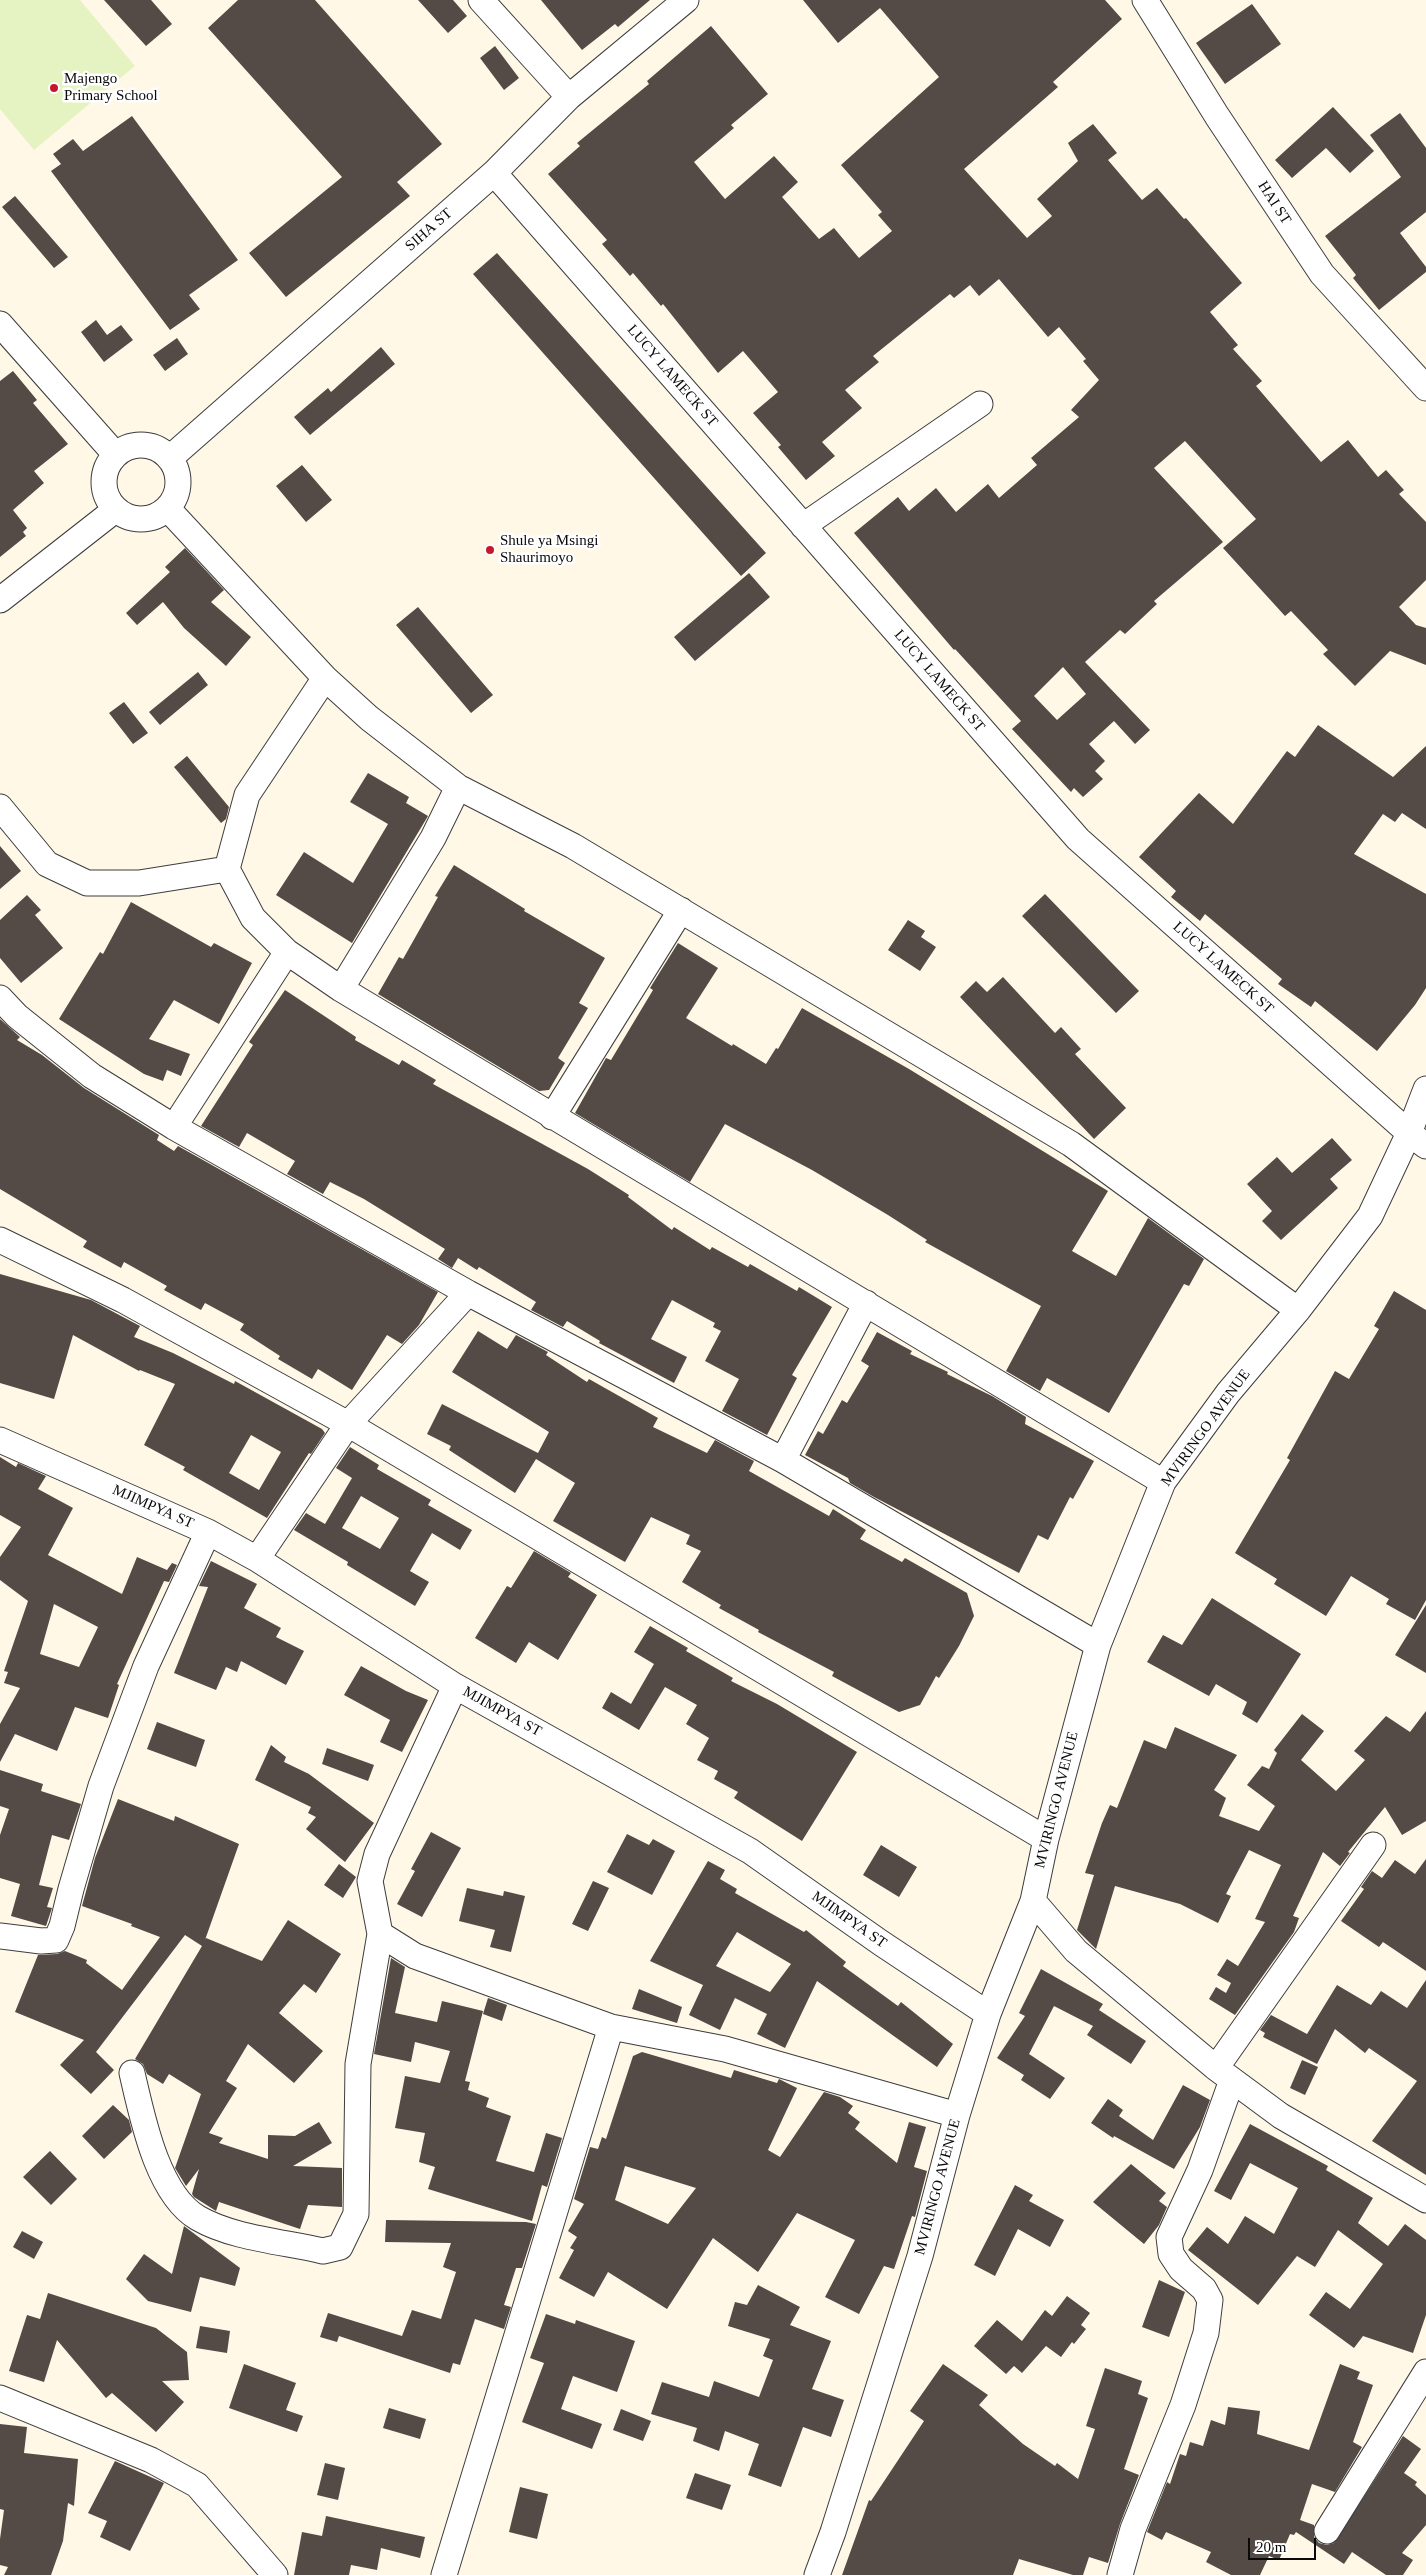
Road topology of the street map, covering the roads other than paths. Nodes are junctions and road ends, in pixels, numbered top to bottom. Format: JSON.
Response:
{"nodes":[{"id":1,"x":480,"y":0,"type":"edge"},
{"id":2,"x":686,"y":0,"type":"edge"},
{"id":3,"x":1144,"y":0,"type":"edge"},
{"id":4,"x":569,"y":97,"type":"junction"},
{"id":5,"x":494,"y":173,"type":"junction"},
{"id":6,"x":0,"y":324,"type":"edge"},
{"id":7,"x":1426,"y":388,"type":"edge"},
{"id":8,"x":980,"y":404,"type":"dead end"},
{"id":9,"x":115,"y":454,"type":"junction"},
{"id":10,"x":170,"y":458,"type":"junction"},
{"id":11,"x":168,"y":509,"type":"junction"},
{"id":12,"x":115,"y":510,"type":"junction"},
{"id":13,"x":803,"y":526,"type":"junction"},
{"id":14,"x":0,"y":600,"type":"edge"},
{"id":15,"x":325,"y":678,"type":"junction"},
{"id":16,"x":458,"y":787,"type":"junction"},
{"id":17,"x":0,"y":807,"type":"edge"},
{"id":18,"x":227,"y":868,"type":"junction"},
{"id":19,"x":681,"y":910,"type":"junction"},
{"id":20,"x":287,"y":952,"type":"junction"},
{"id":21,"x":341,"y":989,"type":"junction"},
{"id":22,"x":0,"y":998,"type":"edge"},
{"id":23,"x":1426,"y":1089,"type":"edge"},
{"id":24,"x":552,"y":1117,"type":"junction"},
{"id":25,"x":174,"y":1127,"type":"junction"},
{"id":26,"x":1418,"y":1140,"type":"edge"},
{"id":27,"x":0,"y":1240,"type":"edge"},
{"id":28,"x":468,"y":1294,"type":"junction"},
{"id":29,"x":866,"y":1303,"type":"junction"},
{"id":30,"x":1298,"y":1310,"type":"junction"},
{"id":31,"x":348,"y":1424,"type":"junction"},
{"id":32,"x":0,"y":1440,"type":"edge"},
{"id":33,"x":783,"y":1460,"type":"junction"},
{"id":34,"x":1163,"y":1482,"type":"junction"},
{"id":35,"x":208,"y":1532,"type":"junction"},
{"id":36,"x":257,"y":1559,"type":"junction"},
{"id":37,"x":1098,"y":1645,"type":"junction"},
{"id":38,"x":455,"y":1686,"type":"junction"},
{"id":39,"x":1046,"y":1839,"type":"junction"},
{"id":40,"x":1373,"y":1845,"type":"dead end"},
{"id":41,"x":1033,"y":1901,"type":"junction"},
{"id":42,"x":380,"y":1934,"type":"junction"},
{"id":43,"x":0,"y":1936,"type":"edge"},
{"id":44,"x":988,"y":2014,"type":"junction"},
{"id":45,"x":611,"y":2027,"type":"junction"},
{"id":46,"x":132,"y":2073,"type":"dead end"},
{"id":47,"x":1224,"y":2074,"type":"junction"},
{"id":48,"x":956,"y":2114,"type":"junction"},
{"id":49,"x":1426,"y":2200,"type":"edge"},
{"id":50,"x":1426,"y":2372,"type":"edge"},
{"id":51,"x":0,"y":2398,"type":"edge"},
{"id":52,"x":1327,"y":2531,"type":"dead end"},
{"id":53,"x":275,"y":2575,"type":"edge"},
{"id":54,"x":444,"y":2575,"type":"edge"},
{"id":55,"x":817,"y":2575,"type":"edge"},
{"id":56,"x":1120,"y":2575,"type":"edge"}],
"edges":[{"from":1,"to":4,"type":"street"},
{"from":2,"to":4,"type":"street","name":"SIHA ST"},
{"from":3,"to":7,"type":"street","name":"HAI ST"},
{"from":4,"to":5,"type":"street","name":"SIHA ST"},
{"from":5,"to":10,"type":"street","name":"SIHA ST"},
{"from":5,"to":13,"type":"street","name":"LUCY LAMECK ST"},
{"from":6,"to":9,"type":"street"},
{"from":8,"to":13,"type":"street"},
{"from":9,"to":10,"type":"street"},
{"from":9,"to":12,"type":"street"},
{"from":10,"to":11,"type":"street"},
{"from":11,"to":12,"type":"street"},
{"from":11,"to":15,"type":"street"},
{"from":12,"to":14,"type":"street"},
{"from":13,"to":26,"type":"street","name":"LUCY LAMECK ST"},
{"from":15,"to":16,"type":"street"},
{"from":15,"to":18,"type":"street"},
{"from":16,"to":19,"type":"street"},
{"from":16,"to":21,"type":"street"},
{"from":17,"to":18,"type":"street"},
{"from":18,"to":20,"type":"street"},
{"from":19,"to":24,"type":"street"},
{"from":19,"to":30,"type":"street"},
{"from":20,"to":21,"type":"street"},
{"from":20,"to":25,"type":"street"},
{"from":21,"to":24,"type":"street"},
{"from":22,"to":25,"type":"street"},
{"from":23,"to":26,"type":"street","name":"MVIRINGO AVENUE"},
{"from":24,"to":29,"type":"street"},
{"from":25,"to":28,"type":"street"},
{"from":26,"to":30,"type":"street","name":"MVIRINGO AVENUE"},
{"from":27,"to":31,"type":"street"},
{"from":28,"to":31,"type":"street"},
{"from":28,"to":33,"type":"street"},
{"from":29,"to":33,"type":"street"},
{"from":29,"to":34,"type":"street"},
{"from":30,"to":34,"type":"street","name":"MVIRINGO AVENUE"},
{"from":31,"to":36,"type":"street"},
{"from":31,"to":39,"type":"street"},
{"from":32,"to":35,"type":"street","name":"MJIMPYA ST"},
{"from":33,"to":37,"type":"street"},
{"from":34,"to":37,"type":"street","name":"MVIRINGO AVENUE"},
{"from":35,"to":36,"type":"street","name":"MJIMPYA ST"},
{"from":35,"to":43,"type":"street"},
{"from":36,"to":38,"type":"street","name":"MJIMPYA ST"},
{"from":37,"to":39,"type":"street","name":"MVIRINGO AVENUE"},
{"from":38,"to":42,"type":"street"},
{"from":38,"to":44,"type":"street","name":"MJIMPYA ST"},
{"from":39,"to":41,"type":"street","name":"MVIRINGO AVENUE"},
{"from":40,"to":47,"type":"street"},
{"from":41,"to":44,"type":"street","name":"MVIRINGO AVENUE"},
{"from":41,"to":47,"type":"street"},
{"from":42,"to":45,"type":"street"},
{"from":42,"to":46,"type":"street"},
{"from":44,"to":48,"type":"street","name":"MVIRINGO AVENUE"},
{"from":45,"to":48,"type":"street"},
{"from":45,"to":54,"type":"street"},
{"from":47,"to":49,"type":"street"},
{"from":47,"to":56,"type":"street"},
{"from":48,"to":55,"type":"street","name":"MVIRINGO AVENUE"},
{"from":50,"to":52,"type":"street"},
{"from":51,"to":53,"type":"street"}]}
